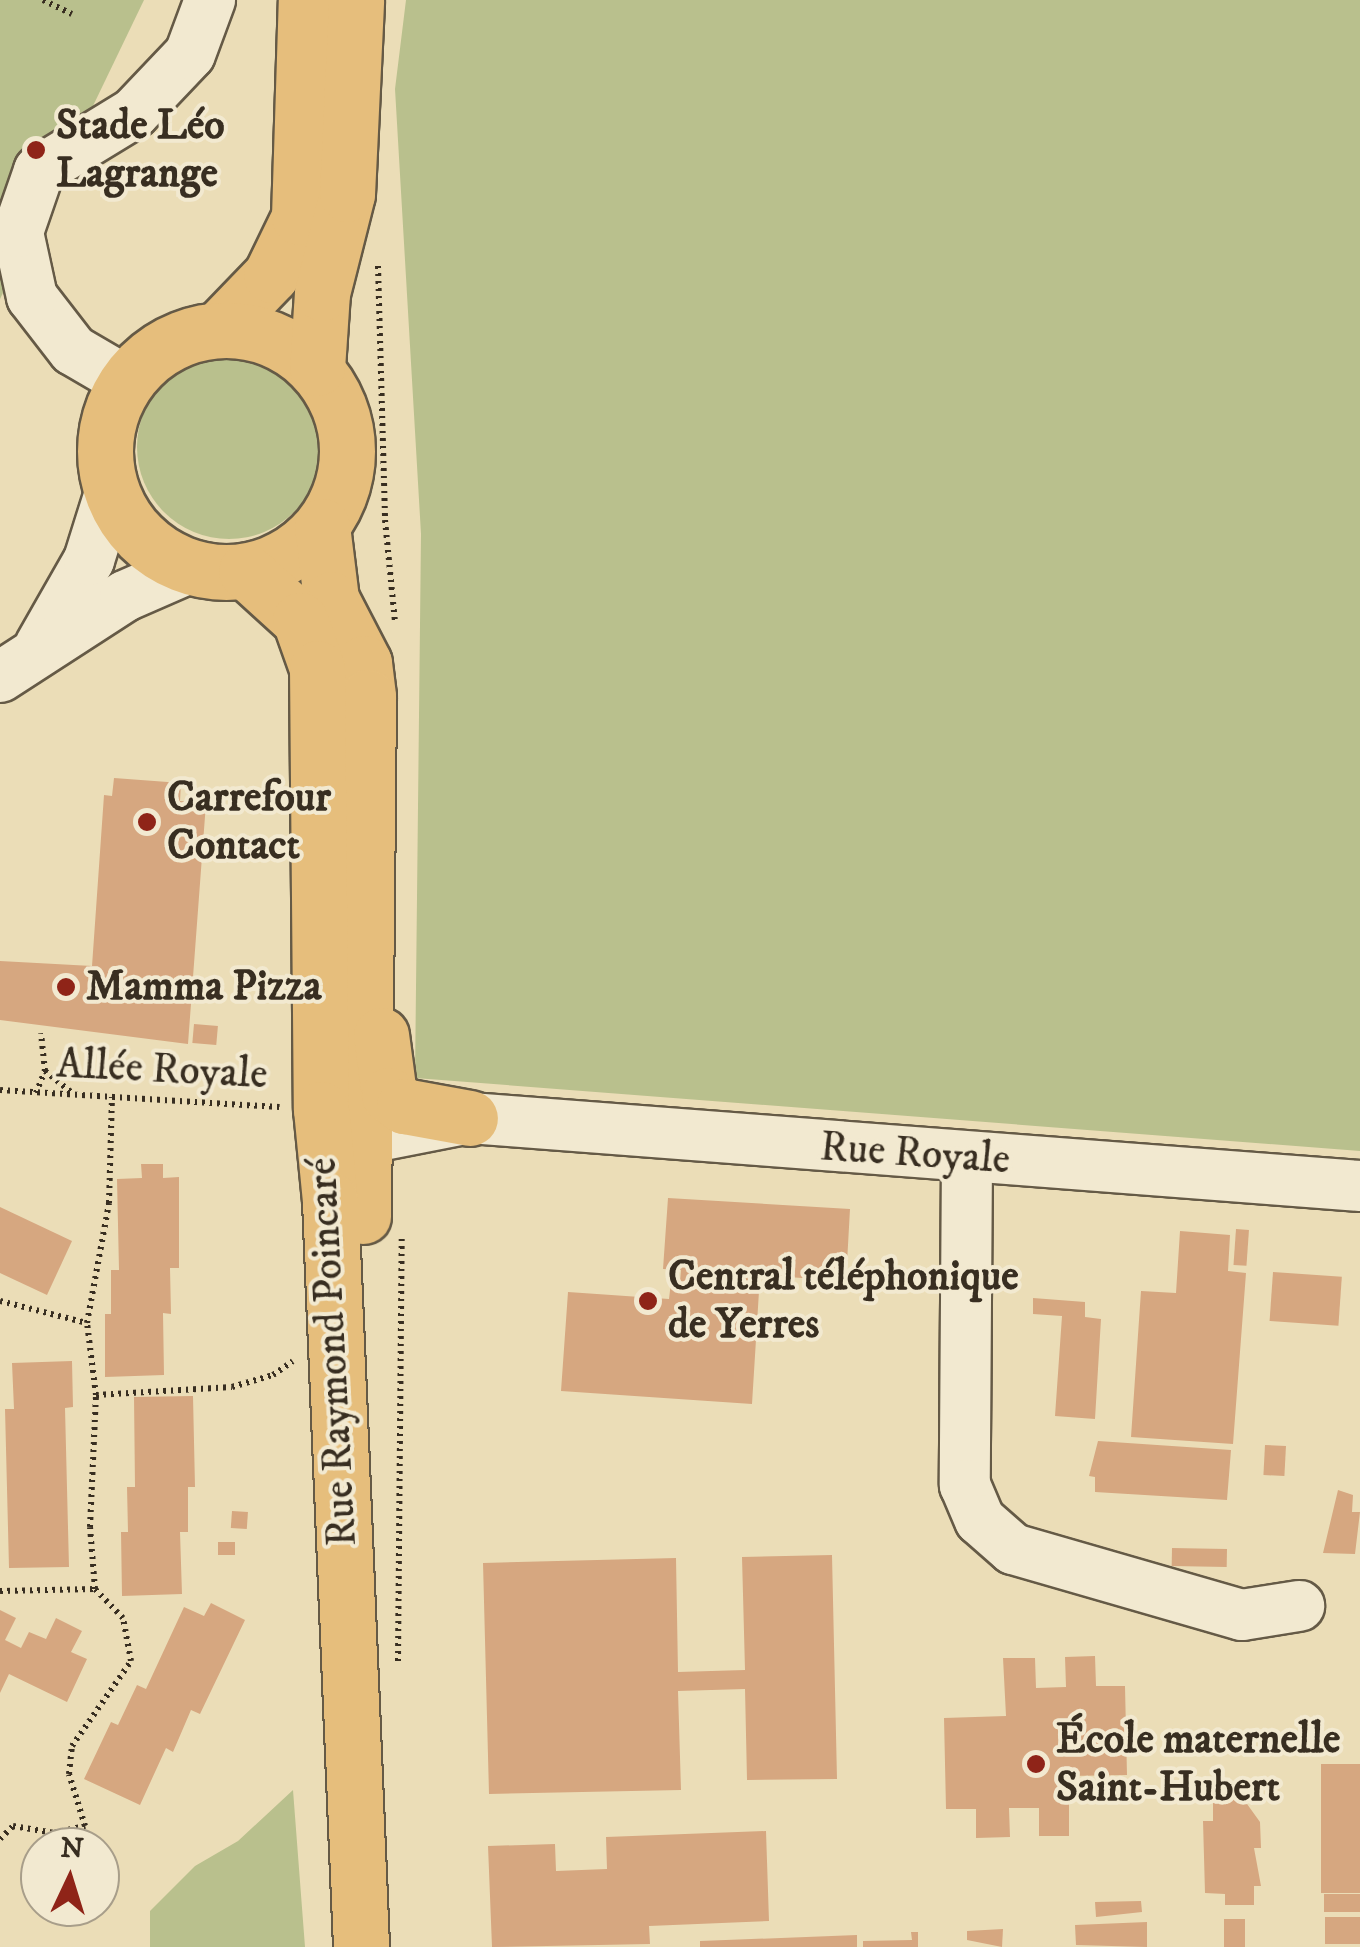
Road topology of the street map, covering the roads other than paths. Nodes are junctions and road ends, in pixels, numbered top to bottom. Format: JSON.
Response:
{"nodes":[{"id":1,"x":210,"y":0,"type":"edge"},
{"id":2,"x":306,"y":0,"type":"edge"},
{"id":3,"x":356,"y":0,"type":"edge"},
{"id":4,"x":219,"y":329,"type":"junction"},
{"id":5,"x":317,"y":368,"type":"junction"},
{"id":6,"x":126,"y":381,"type":"junction"},
{"id":7,"x":111,"y":490,"type":"junction"},
{"id":8,"x":322,"y":526,"type":"junction"},
{"id":9,"x":189,"y":568,"type":"junction"},
{"id":10,"x":246,"y":571,"type":"junction"},
{"id":11,"x":18,"y":666,"type":"edge"},
{"id":12,"x":364,"y":895,"type":"junction"},
{"id":13,"x":470,"y":1118,"type":"junction"},
{"id":14,"x":342,"y":1124,"type":"junction"},
{"id":15,"x":967,"y":1158,"type":"junction"},
{"id":16,"x":1360,"y":1186,"type":"edge"},
{"id":17,"x":1299,"y":1606,"type":"dead end"},
{"id":18,"x":361,"y":1947,"type":"edge"}],
"edges":[{"from":1,"to":6,"type":"street"},
{"from":2,"to":4,"type":"main road"},
{"from":3,"to":5,"type":"main road"},
{"from":4,"to":5,"type":"main road"},
{"from":4,"to":6,"type":"main road"},
{"from":5,"to":8,"type":"main road"},
{"from":6,"to":7,"type":"main road"},
{"from":7,"to":9,"type":"main road"},
{"from":7,"to":11,"type":"street"},
{"from":8,"to":10,"type":"main road"},
{"from":8,"to":12,"type":"main road","name":"Rue Raymond Poincaré"},
{"from":9,"to":10,"type":"main road"},
{"from":9,"to":11,"type":"street"},
{"from":10,"to":14,"type":"main road","name":"Rue Raymond Poincaré"},
{"from":12,"to":13,"type":"main road","name":"Rue Raymond Poincaré"},
{"from":12,"to":14,"type":"main road","name":"Rue Raymond Poincaré"},
{"from":13,"to":14,"type":"street","name":"Rue Royale"},
{"from":13,"to":15,"type":"street","name":"Rue Royale"},
{"from":14,"to":18,"type":"main road","name":"Rue Raymond Poincaré"},
{"from":15,"to":16,"type":"street","name":"Rue Royale"},
{"from":15,"to":17,"type":"street"}]}
